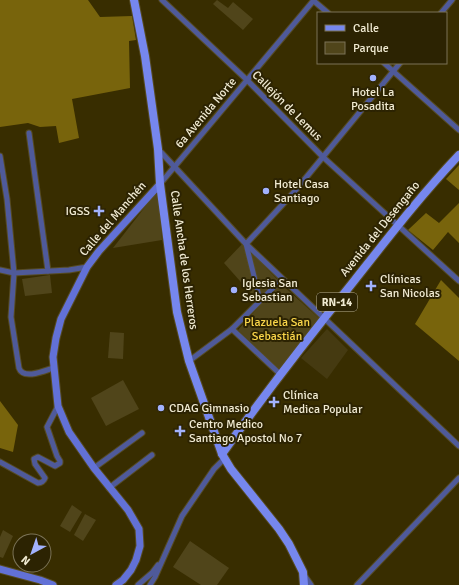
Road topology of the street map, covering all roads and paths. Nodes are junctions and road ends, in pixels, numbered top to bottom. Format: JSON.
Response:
{"nodes":[{"id":1,"x":134,"y":0,"type":"edge"},
{"id":2,"x":162,"y":0,"type":"edge"},
{"id":3,"x":314,"y":0,"type":"edge"},
{"id":4,"x":452,"y":0,"type":"edge"},
{"id":5,"x":327,"y":12,"type":"edge"},
{"id":6,"x":443,"y":12,"type":"edge"},
{"id":7,"x":385,"y":64,"type":"edge"},
{"id":8,"x":399,"y":64,"type":"edge"},
{"id":9,"x":394,"y":71,"type":"junction"},
{"id":10,"x":247,"y":80,"type":"junction"},
{"id":11,"x":459,"y":130,"type":"edge"},
{"id":12,"x":29,"y":132,"type":"dead end"},
{"id":13,"x":158,"y":149,"type":"junction"},
{"id":14,"x":459,"y":155,"type":"edge"},
{"id":15,"x":0,"y":156,"type":"edge"},
{"id":16,"x":323,"y":157,"type":"junction"},
{"id":17,"x":174,"y":167,"type":"junction"},
{"id":18,"x":160,"y":184,"type":"junction"},
{"id":19,"x":7,"y":199,"type":"junction"},
{"id":20,"x":0,"y":200,"type":"edge"},
{"id":21,"x":398,"y":226,"type":"junction"},
{"id":22,"x":246,"y":244,"type":"junction"},
{"id":23,"x":87,"y":267,"type":"junction"},
{"id":24,"x":0,"y":270,"type":"edge"},
{"id":25,"x":48,"y":271,"type":"junction"},
{"id":26,"x":14,"y":273,"type":"junction"},
{"id":27,"x":282,"y":279,"type":"junction"},
{"id":28,"x":459,"y":281,"type":"edge"},
{"id":29,"x":260,"y":300,"type":"junction"},
{"id":30,"x":324,"y":318,"type":"junction"},
{"id":31,"x":232,"y":329,"type":"junction"},
{"id":32,"x":189,"y":361,"type":"junction"},
{"id":33,"x":53,"y":368,"type":"junction"},
{"id":34,"x":280,"y":374,"type":"junction"},
{"id":35,"x":58,"y":406,"type":"junction"},
{"id":36,"x":142,"y":433,"type":"dead end"},
{"id":37,"x":459,"y":446,"type":"edge"},
{"id":38,"x":152,"y":455,"type":"dead end"},
{"id":39,"x":223,"y":457,"type":"junction"},
{"id":40,"x":0,"y":462,"type":"edge"},
{"id":41,"x":94,"y":468,"type":"junction"},
{"id":42,"x":459,"y":478,"type":"edge"},
{"id":43,"x":109,"y":488,"type":"junction"},
{"id":44,"x":164,"y":556,"type":"junction"},
{"id":45,"x":0,"y":569,"type":"edge"},
{"id":46,"x":303,"y":572,"type":"junction"},
{"id":47,"x":53,"y":585,"type":"edge"},
{"id":48,"x":116,"y":585,"type":"edge"},
{"id":49,"x":138,"y":585,"type":"edge"},
{"id":50,"x":150,"y":585,"type":"edge"},
{"id":51,"x":304,"y":585,"type":"edge"},
{"id":52,"x":311,"y":585,"type":"edge"},
{"id":53,"x":357,"y":585,"type":"edge"}],
"edges":[{"from":1,"to":13,"type":"main road","name":"Calle del Manchén"},
{"from":2,"to":10,"type":"street","name":"Callejón de Lemus"},
{"from":3,"to":5,"type":"street"},
{"from":3,"to":10,"type":"street","name":"6a Avenida Norte"},
{"from":4,"to":6,"type":"street"},
{"from":7,"to":9,"type":"street"},
{"from":8,"to":9,"type":"street"},
{"from":9,"to":11,"type":"street"},
{"from":9,"to":16,"type":"street"},
{"from":10,"to":16,"type":"street","name":"Callejón de Lemus"},
{"from":10,"to":17,"type":"street","name":"6a Avenida Norte"},
{"from":12,"to":25,"type":"street"},
{"from":13,"to":17,"type":"street"},
{"from":13,"to":18,"type":"main road","name":"Calle del Manchén"},
{"from":14,"to":21,"type":"main road","name":"Avenida del Desengaño","number":"RN-14"},
{"from":15,"to":19,"type":"street"},
{"from":16,"to":21,"type":"street","name":"Callejón de Lemus"},
{"from":16,"to":22,"type":"street"},
{"from":17,"to":18,"type":"street","name":"6a Avenida Norte"},
{"from":17,"to":22,"type":"street"},
{"from":18,"to":23,"type":"street","name":"Calle del Manchén"},
{"from":18,"to":32,"type":"main road","name":"Calle Ancha de los Herreros"},
{"from":19,"to":20,"type":"street"},
{"from":19,"to":26,"type":"street"},
{"from":21,"to":28,"type":"street","name":"Callejón de Lemus"},
{"from":21,"to":30,"type":"main road","name":"Avenida del Desengaño","number":"RN-14"},
{"from":22,"to":27,"type":"street"},
{"from":22,"to":29,"type":"street"},
{"from":23,"to":25,"type":"street"},
{"from":23,"to":33,"type":"street","name":"Calle del Manchén"},
{"from":24,"to":26,"type":"street"},
{"from":25,"to":26,"type":"street"},
{"from":26,"to":33,"type":"street"},
{"from":27,"to":29,"type":"street"},
{"from":27,"to":30,"type":"street"},
{"from":29,"to":31,"type":"street"},
{"from":30,"to":34,"type":"main road","name":"Avenida del Desengaño","number":"RN-14"},
{"from":30,"to":37,"type":"street"},
{"from":31,"to":32,"type":"street"},
{"from":31,"to":34,"type":"street"},
{"from":32,"to":39,"type":"main road","name":"Calle Ancha de los Herreros"},
{"from":33,"to":35,"type":"street","name":"Calle del Manchén"},
{"from":34,"to":39,"type":"main road","name":"Avenida del Desengaño","number":"RN-14"},
{"from":35,"to":40,"type":"street"},
{"from":35,"to":41,"type":"street","name":"Calle del Manchén"},
{"from":36,"to":41,"type":"street"},
{"from":38,"to":43,"type":"street"},
{"from":39,"to":44,"type":"street"},
{"from":39,"to":46,"type":"main road","name":"Calle Ancha de los Herreros"},
{"from":41,"to":43,"type":"street","name":"Calle del Manchén"},
{"from":42,"to":53,"type":"street"},
{"from":43,"to":48,"type":"street","name":"Calle del Manchén"},
{"from":44,"to":49,"type":"street"},
{"from":44,"to":50,"type":"street"},
{"from":45,"to":47,"type":"street"},
{"from":46,"to":51,"type":"main road"},
{"from":46,"to":52,"type":"street"}]}
